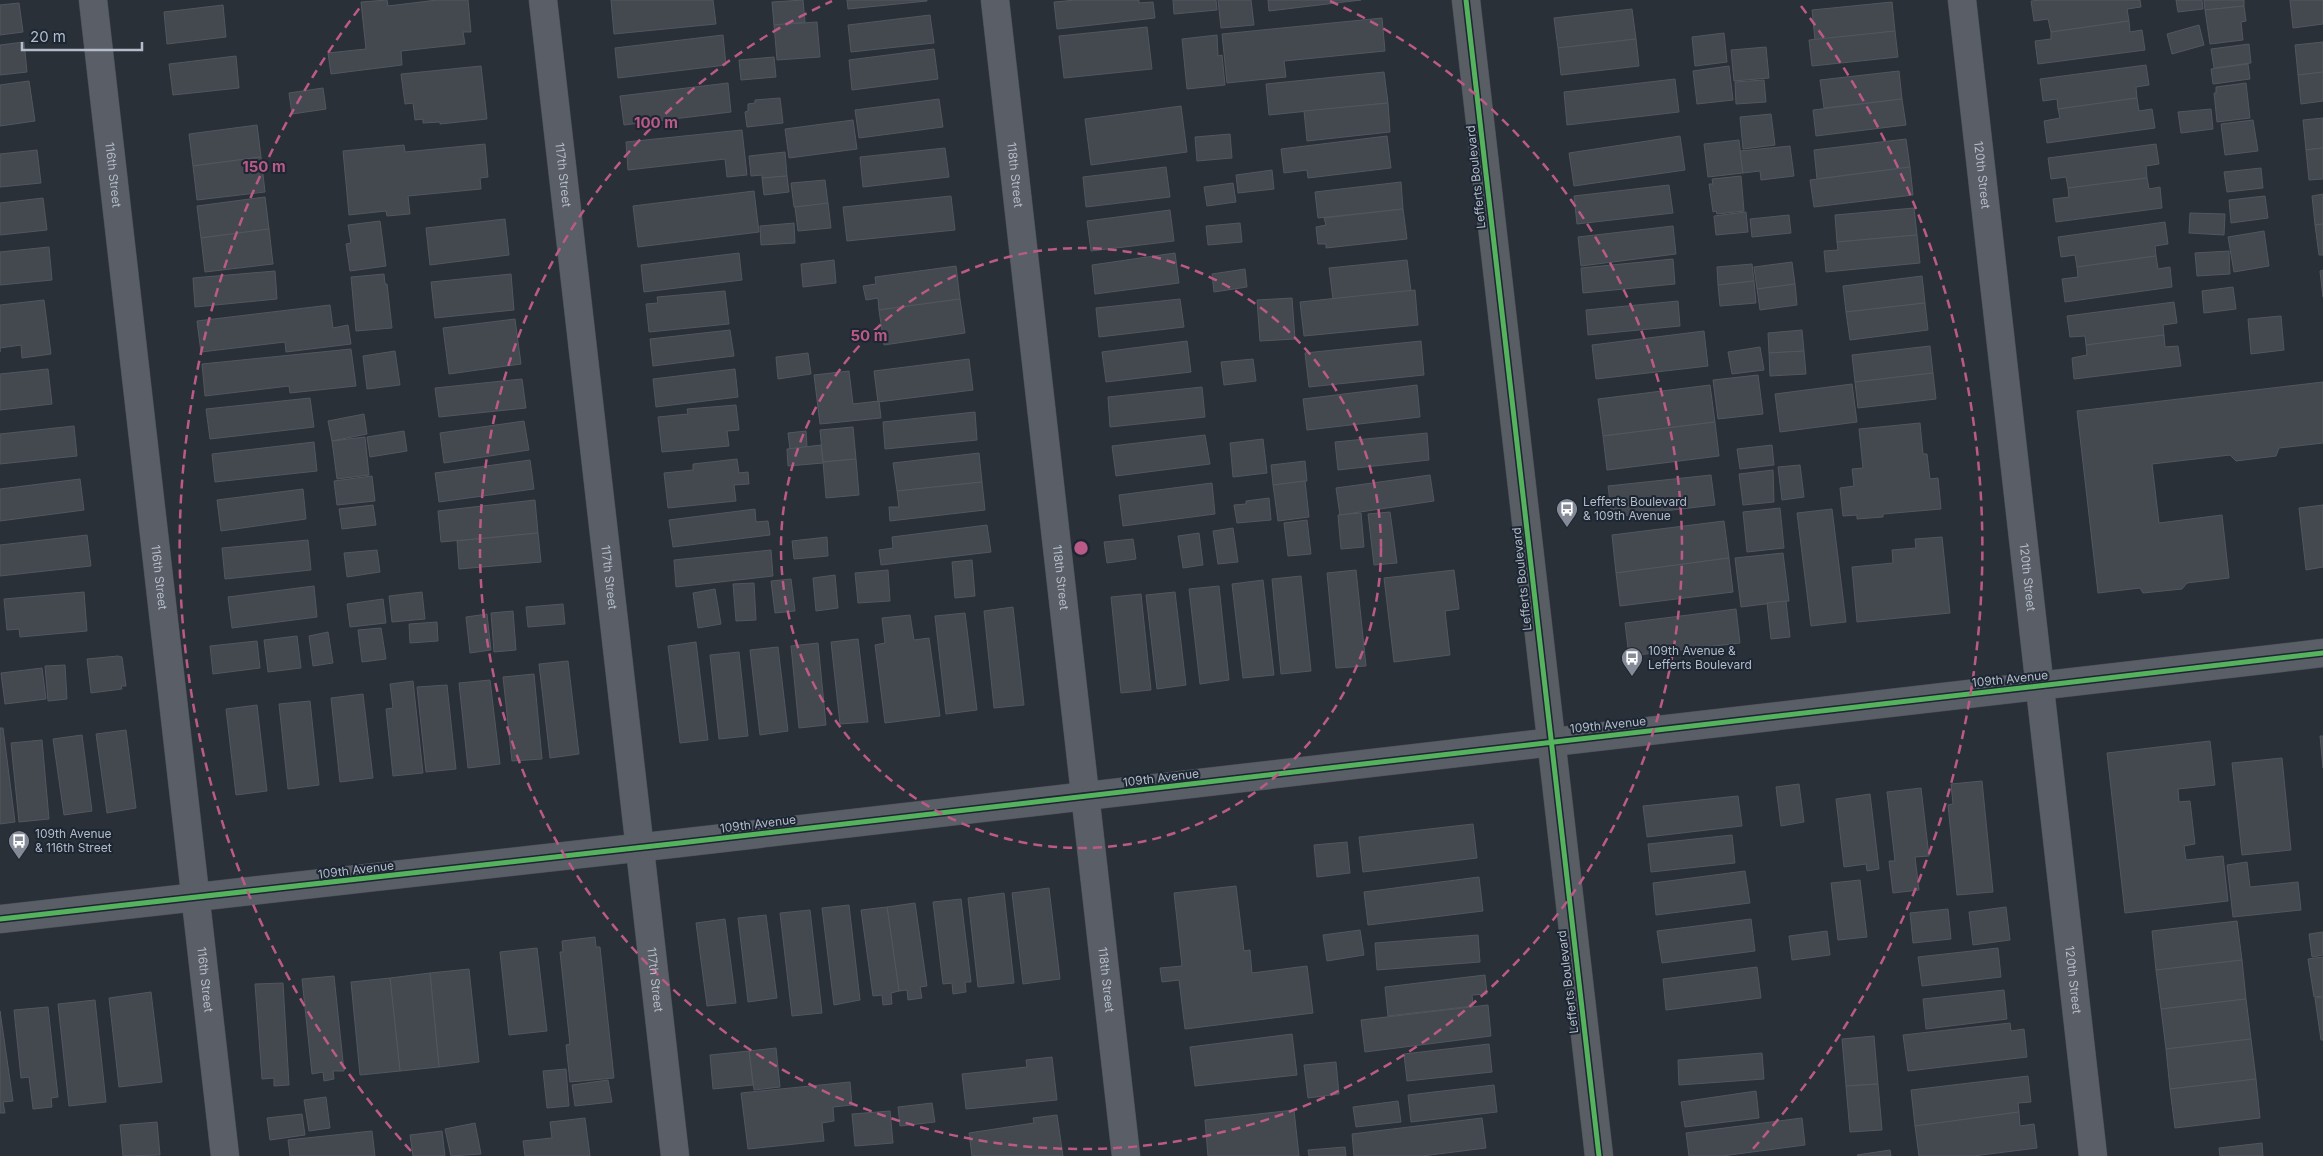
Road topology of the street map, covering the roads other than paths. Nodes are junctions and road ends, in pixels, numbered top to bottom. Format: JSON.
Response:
{"nodes":[{"id":1,"x":93,"y":0,"type":"edge"},
{"id":2,"x":543,"y":0,"type":"edge"},
{"id":3,"x":995,"y":0,"type":"edge"},
{"id":4,"x":1466,"y":0,"type":"edge"},
{"id":5,"x":1962,"y":0,"type":"edge"},
{"id":6,"x":2323,"y":653,"type":"edge"},
{"id":7,"x":2039,"y":686,"type":"junction"},
{"id":8,"x":1550,"y":742,"type":"junction"},
{"id":9,"x":1085,"y":796,"type":"junction"},
{"id":10,"x":640,"y":848,"type":"junction"},
{"id":11,"x":195,"y":898,"type":"junction"},
{"id":12,"x":0,"y":919,"type":"edge"},
{"id":13,"x":225,"y":1156,"type":"edge"},
{"id":14,"x":675,"y":1156,"type":"edge"},
{"id":15,"x":1126,"y":1156,"type":"edge"},
{"id":16,"x":1599,"y":1156,"type":"edge"},
{"id":17,"x":2093,"y":1156,"type":"edge"}],
"edges":[{"from":1,"to":11,"type":"street","name":"116th Street"},
{"from":2,"to":10,"type":"street","name":"117th Street"},
{"from":3,"to":9,"type":"street","name":"118th Street"},
{"from":4,"to":8,"type":"street","name":"Lefferts Boulevard"},
{"from":5,"to":7,"type":"street","name":"120th Street"},
{"from":6,"to":7,"type":"street","name":"109th Avenue"},
{"from":7,"to":8,"type":"street","name":"109th Avenue"},
{"from":7,"to":17,"type":"street","name":"120th Street"},
{"from":8,"to":9,"type":"street","name":"109th Avenue"},
{"from":8,"to":16,"type":"street","name":"Lefferts Boulevard"},
{"from":9,"to":10,"type":"street","name":"109th Avenue"},
{"from":9,"to":15,"type":"street","name":"118th Street"},
{"from":10,"to":11,"type":"street","name":"109th Avenue"},
{"from":10,"to":14,"type":"street","name":"117th Street"},
{"from":11,"to":12,"type":"street","name":"109th Avenue"},
{"from":11,"to":13,"type":"street","name":"116th Street"}]}
